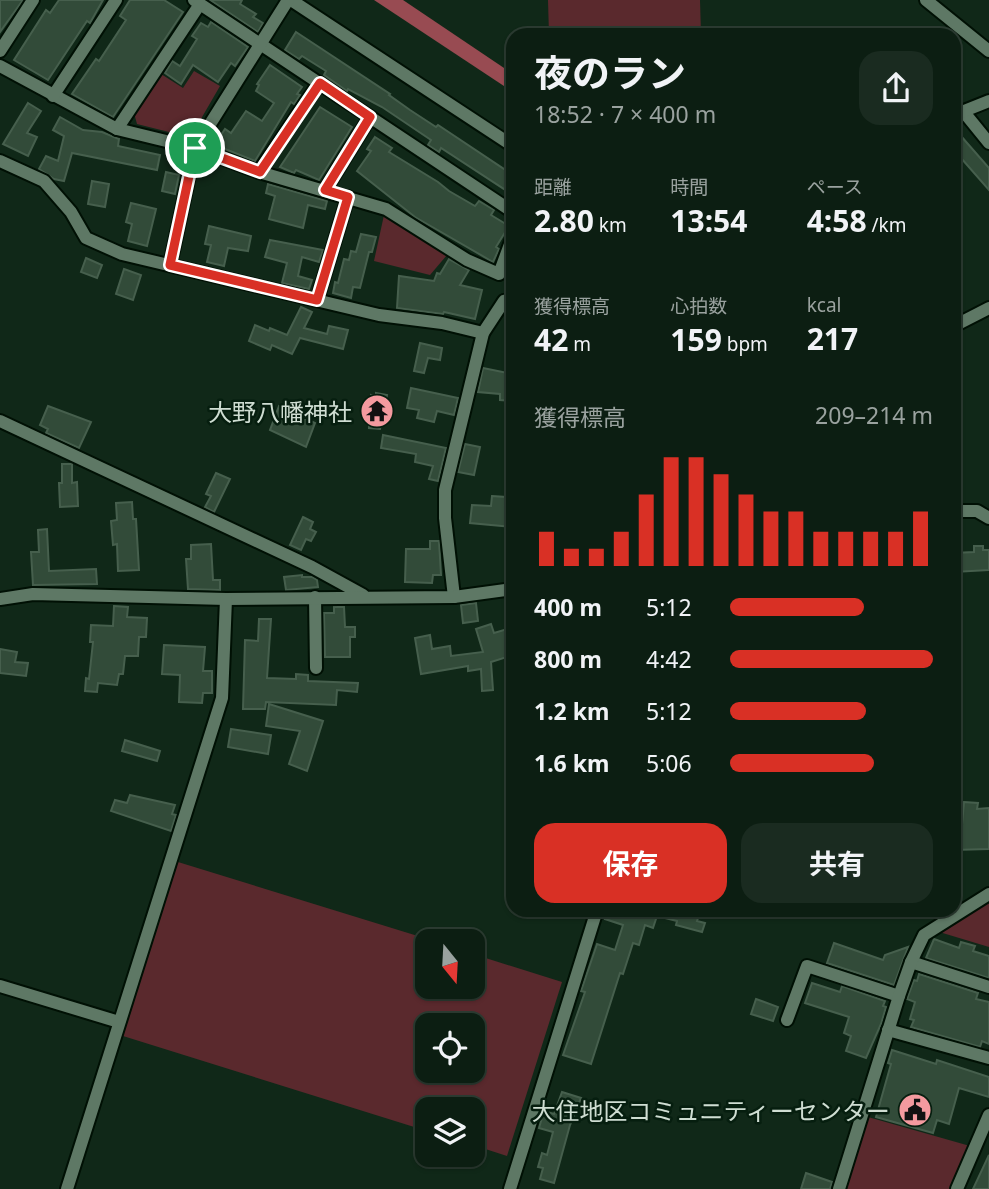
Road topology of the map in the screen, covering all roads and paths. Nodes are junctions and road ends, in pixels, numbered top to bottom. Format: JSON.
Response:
{"nodes":[{"id":1,"x":33,"y":0,"type":"edge"},
{"id":2,"x":116,"y":0,"type":"edge"},
{"id":3,"x":289,"y":0,"type":"edge"},
{"id":4,"x":926,"y":0,"type":"edge"},
{"id":5,"x":197,"y":2,"type":"edge"},
{"id":6,"x":961,"y":28,"type":"edge"},
{"id":7,"x":961,"y":28,"type":"edge"},
{"id":8,"x":261,"y":44,"type":"junction"},
{"id":9,"x":0,"y":51,"type":"edge"},
{"id":10,"x":989,"y":51,"type":"edge"},
{"id":11,"x":0,"y":66,"type":"edge"},
{"id":12,"x":320,"y":83,"type":"junction"},
{"id":13,"x":53,"y":96,"type":"junction"},
{"id":14,"x":989,"y":101,"type":"edge"},
{"id":15,"x":961,"y":112,"type":"edge"},
{"id":16,"x":961,"y":116,"type":"edge"},
{"id":17,"x":370,"y":117,"type":"junction"},
{"id":18,"x":117,"y":129,"type":"junction"},
{"id":19,"x":506,"y":141,"type":"edge"},
{"id":20,"x":989,"y":143,"type":"edge"},
{"id":21,"x":195,"y":148,"type":"junction"},
{"id":22,"x":0,"y":161,"type":"edge"},
{"id":23,"x":260,"y":172,"type":"junction"},
{"id":24,"x":325,"y":190,"type":"junction"},
{"id":25,"x":348,"y":197,"type":"junction"},
{"id":26,"x":506,"y":207,"type":"edge"},
{"id":27,"x":506,"y":255,"type":"edge"},
{"id":28,"x":170,"y":265,"type":"junction"},
{"id":29,"x":317,"y":300,"type":"junction"},
{"id":30,"x":506,"y":302,"type":"edge"},
{"id":31,"x":989,"y":308,"type":"edge"},
{"id":32,"x":961,"y":322,"type":"edge"},
{"id":33,"x":483,"y":333,"type":"junction"},
{"id":34,"x":0,"y":421,"type":"edge"},
{"id":35,"x":961,"y":512,"type":"edge"},
{"id":36,"x":989,"y":518,"type":"edge"},
{"id":37,"x":506,"y":590,"type":"edge"},
{"id":38,"x":366,"y":596,"type":"junction"},
{"id":39,"x":315,"y":597,"type":"junction"},
{"id":40,"x":454,"y":597,"type":"junction"},
{"id":41,"x":0,"y":599,"type":"edge"},
{"id":42,"x":226,"y":599,"type":"junction"},
{"id":43,"x":316,"y":668,"type":"dead end"},
{"id":44,"x":989,"y":894,"type":"edge"},
{"id":45,"x":961,"y":912,"type":"edge"},
{"id":46,"x":595,"y":917,"type":"edge"},
{"id":47,"x":953,"y":917,"type":"edge"},
{"id":48,"x":911,"y":962,"type":"junction"},
{"id":49,"x":0,"y":986,"type":"edge"},
{"id":50,"x":989,"y":987,"type":"edge"},
{"id":51,"x":900,"y":996,"type":"junction"},
{"id":52,"x":787,"y":1020,"type":"dead end"},
{"id":53,"x":119,"y":1022,"type":"junction"},
{"id":54,"x":888,"y":1030,"type":"junction"},
{"id":55,"x":989,"y":1058,"type":"edge"},
{"id":56,"x":989,"y":1115,"type":"edge"},
{"id":57,"x":67,"y":1189,"type":"edge"},
{"id":58,"x":510,"y":1189,"type":"edge"},
{"id":59,"x":839,"y":1189,"type":"edge"},
{"id":60,"x":957,"y":1189,"type":"edge"}],
"edges":[{"from":1,"to":9,"type":"street"},
{"from":2,"to":13,"type":"street"},
{"from":3,"to":8,"type":"street"},
{"from":3,"to":19,"type":"street"},
{"from":4,"to":7,"type":"street"},
{"from":5,"to":8,"type":"street"},
{"from":5,"to":18,"type":"street"},
{"from":6,"to":10,"type":"street"},
{"from":8,"to":12,"type":"street"},
{"from":8,"to":21,"type":"street"},
{"from":11,"to":13,"type":"street"},
{"from":12,"to":17,"type":"street"},
{"from":12,"to":23,"type":"street"},
{"from":13,"to":18,"type":"street"},
{"from":14,"to":15,"type":"street"},
{"from":16,"to":20,"type":"street"},
{"from":17,"to":24,"type":"street"},
{"from":17,"to":26,"type":"street"},
{"from":18,"to":21,"type":"street"},
{"from":21,"to":23,"type":"street"},
{"from":21,"to":28,"type":"street"},
{"from":22,"to":28,"type":"street"},
{"from":23,"to":24,"type":"street"},
{"from":24,"to":25,"type":"street"},
{"from":25,"to":27,"type":"street"},
{"from":25,"to":29,"type":"street"},
{"from":28,"to":29,"type":"street"},
{"from":29,"to":33,"type":"street"},
{"from":30,"to":33,"type":"street"},
{"from":31,"to":32,"type":"street"},
{"from":33,"to":40,"type":"street"},
{"from":34,"to":38,"type":"street"},
{"from":35,"to":36,"type":"street"},
{"from":37,"to":40,"type":"street"},
{"from":38,"to":39,"type":"street"},
{"from":38,"to":40,"type":"street"},
{"from":39,"to":42,"type":"street"},
{"from":39,"to":43,"type":"street"},
{"from":41,"to":42,"type":"street"},
{"from":42,"to":53,"type":"street"},
{"from":44,"to":45,"type":"street"},
{"from":46,"to":58,"type":"street"},
{"from":47,"to":48,"type":"street"},
{"from":48,"to":50,"type":"street"},
{"from":48,"to":51,"type":"street"},
{"from":49,"to":53,"type":"street"},
{"from":51,"to":52,"type":"street"},
{"from":51,"to":54,"type":"street"},
{"from":53,"to":57,"type":"street"},
{"from":54,"to":55,"type":"street"},
{"from":54,"to":59,"type":"street"},
{"from":56,"to":60,"type":"street"}]}
